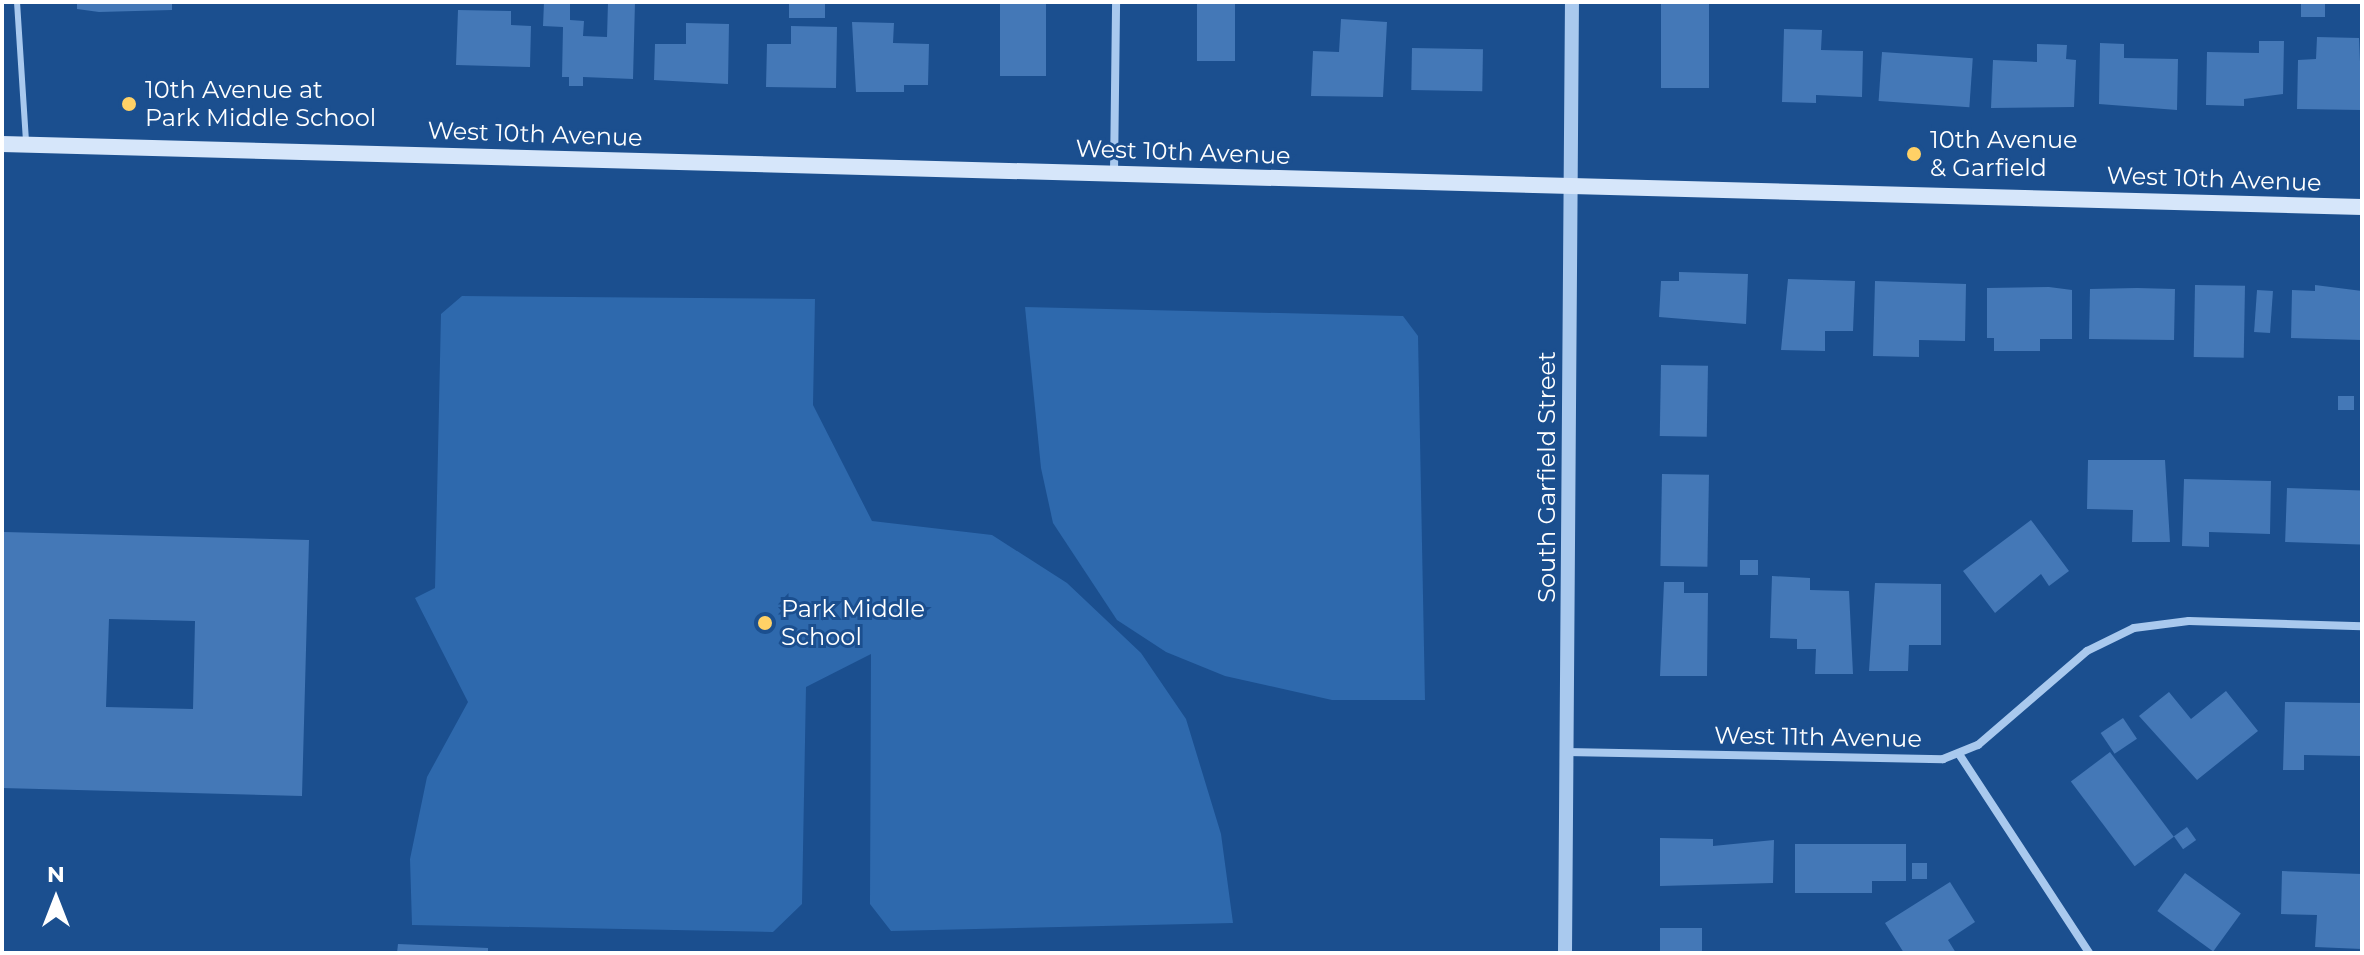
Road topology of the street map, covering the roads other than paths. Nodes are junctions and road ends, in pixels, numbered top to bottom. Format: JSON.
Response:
{"nodes":[{"id":1,"x":17,"y":2,"type":"edge"},
{"id":2,"x":1116,"y":2,"type":"edge"},
{"id":3,"x":1572,"y":2,"type":"edge"},
{"id":4,"x":2,"y":144,"type":"edge"},
{"id":5,"x":27,"y":144,"type":"junction"},
{"id":6,"x":1114,"y":174,"type":"junction"},
{"id":7,"x":1571,"y":186,"type":"junction"},
{"id":8,"x":2362,"y":207,"type":"edge"},
{"id":9,"x":2362,"y":626,"type":"edge"},
{"id":10,"x":1566,"y":752,"type":"junction"},
{"id":11,"x":1959,"y":754,"type":"junction"},
{"id":12,"x":1565,"y":953,"type":"edge"},
{"id":13,"x":2089,"y":953,"type":"edge"}],
"edges":[{"from":1,"to":5,"type":"lane"},
{"from":2,"to":6,"type":"street"},
{"from":3,"to":7,"type":"street","name":"South Garfield Street"},
{"from":4,"to":5,"type":"main road","name":"West 10th Avenue"},
{"from":5,"to":6,"type":"main road","name":"West 10th Avenue"},
{"from":6,"to":7,"type":"main road","name":"West 10th Avenue"},
{"from":7,"to":8,"type":"main road","name":"West 10th Avenue"},
{"from":7,"to":10,"type":"street","name":"South Garfield Street"},
{"from":9,"to":11,"type":"street","name":"West 11th Avenue"},
{"from":10,"to":11,"type":"street","name":"West 11th Avenue"},
{"from":10,"to":12,"type":"street","name":"South Garfield Street"},
{"from":11,"to":13,"type":"street"}]}
